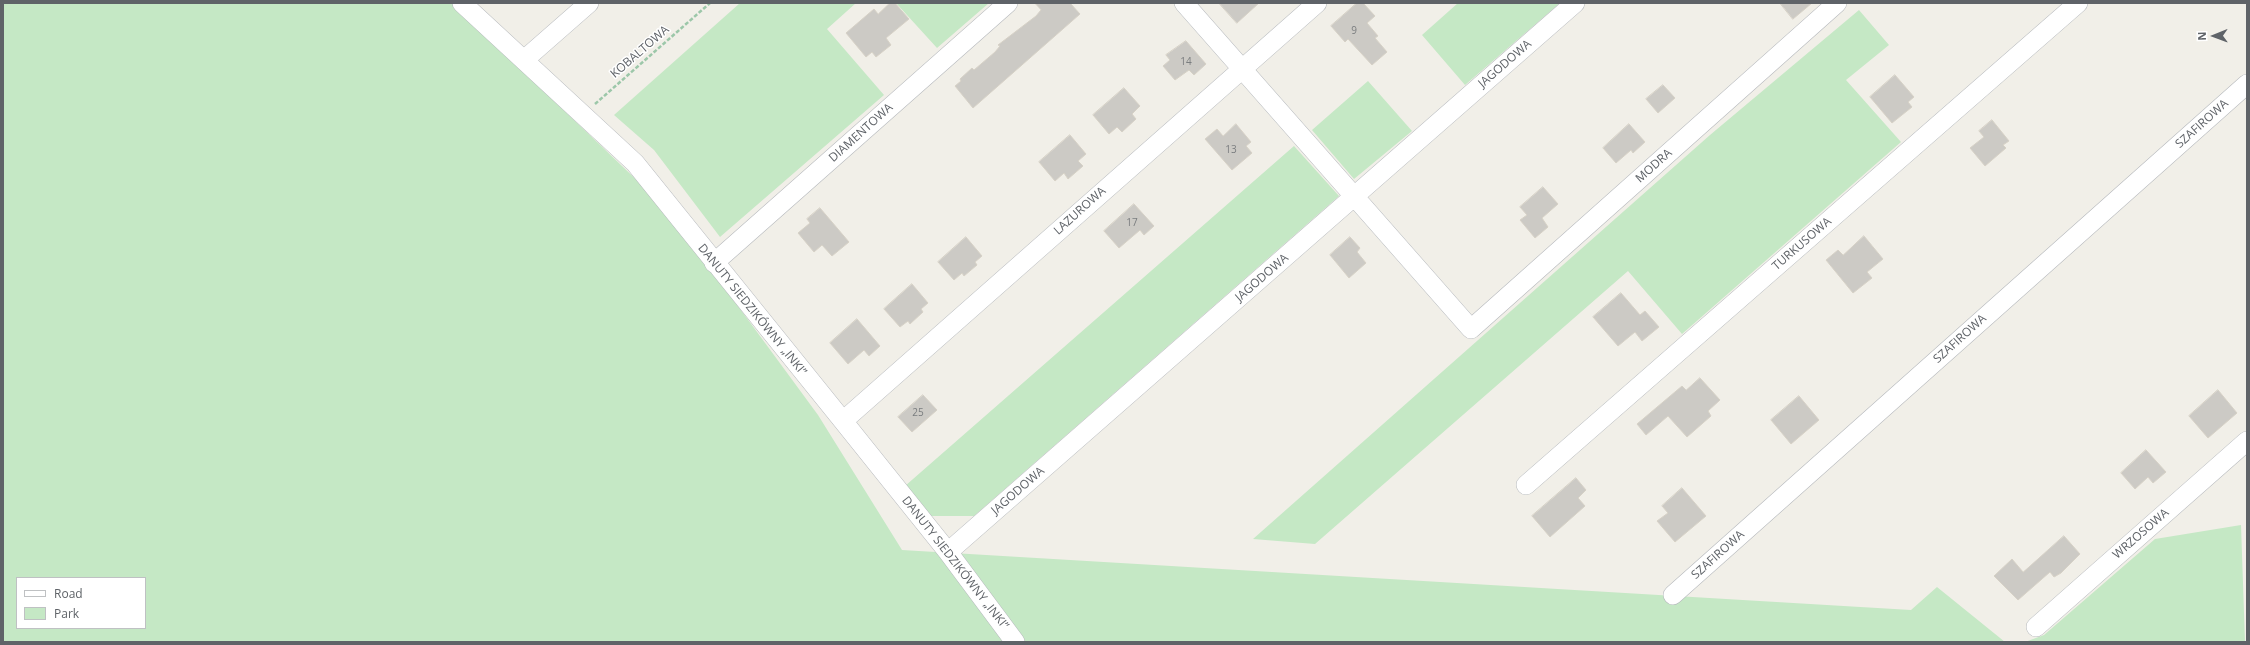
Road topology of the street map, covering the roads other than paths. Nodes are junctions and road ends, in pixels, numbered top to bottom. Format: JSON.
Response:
{"nodes":[{"id":1,"x":462,"y":3,"type":"edge"},
{"id":2,"x":589,"y":3,"type":"edge"},
{"id":3,"x":1008,"y":3,"type":"edge"},
{"id":4,"x":1184,"y":3,"type":"edge"},
{"id":5,"x":1317,"y":3,"type":"edge"},
{"id":6,"x":1575,"y":3,"type":"edge"},
{"id":7,"x":1837,"y":3,"type":"edge"},
{"id":8,"x":2078,"y":3,"type":"edge"},
{"id":9,"x":524,"y":60,"type":"junction"},
{"id":10,"x":1242,"y":67,"type":"junction"},
{"id":11,"x":2247,"y":84,"type":"edge"},
{"id":12,"x":1354,"y":196,"type":"junction"},
{"id":13,"x":714,"y":264,"type":"junction"},
{"id":14,"x":844,"y":421,"type":"junction"},
{"id":15,"x":2247,"y":441,"type":"edge"},
{"id":16,"x":1526,"y":485,"type":"dead end"},
{"id":17,"x":948,"y":552,"type":"junction"},
{"id":18,"x":1673,"y":595,"type":"dead end"},
{"id":19,"x":2036,"y":627,"type":"dead end"},
{"id":20,"x":1015,"y":642,"type":"edge"}],
"edges":[{"from":1,"to":9,"type":"street","name":"DANUTY SIEDZIKÓWNY „INKI”"},
{"from":2,"to":9,"type":"street"},
{"from":3,"to":13,"type":"street","name":"DIAMENTOWA"},
{"from":4,"to":10,"type":"street"},
{"from":5,"to":10,"type":"street","name":"LAZUROWA"},
{"from":6,"to":12,"type":"street","name":"JAGODOWA"},
{"from":7,"to":12,"type":"street","name":"MODRA"},
{"from":8,"to":16,"type":"street","name":"TURKUSOWA"},
{"from":9,"to":13,"type":"street","name":"DANUTY SIEDZIKÓWNY „INKI”"},
{"from":10,"to":12,"type":"street"},
{"from":10,"to":14,"type":"street","name":"LAZUROWA"},
{"from":11,"to":18,"type":"street","name":"SZAFIROWA"},
{"from":12,"to":17,"type":"street","name":"JAGODOWA"},
{"from":13,"to":14,"type":"street","name":"DANUTY SIEDZIKÓWNY „INKI”"},
{"from":14,"to":17,"type":"street","name":"DANUTY SIEDZIKÓWNY „INKI”"},
{"from":15,"to":19,"type":"street","name":"WRZOSOWA"},
{"from":17,"to":20,"type":"street","name":"DANUTY SIEDZIKÓWNY „INKI”"}]}
